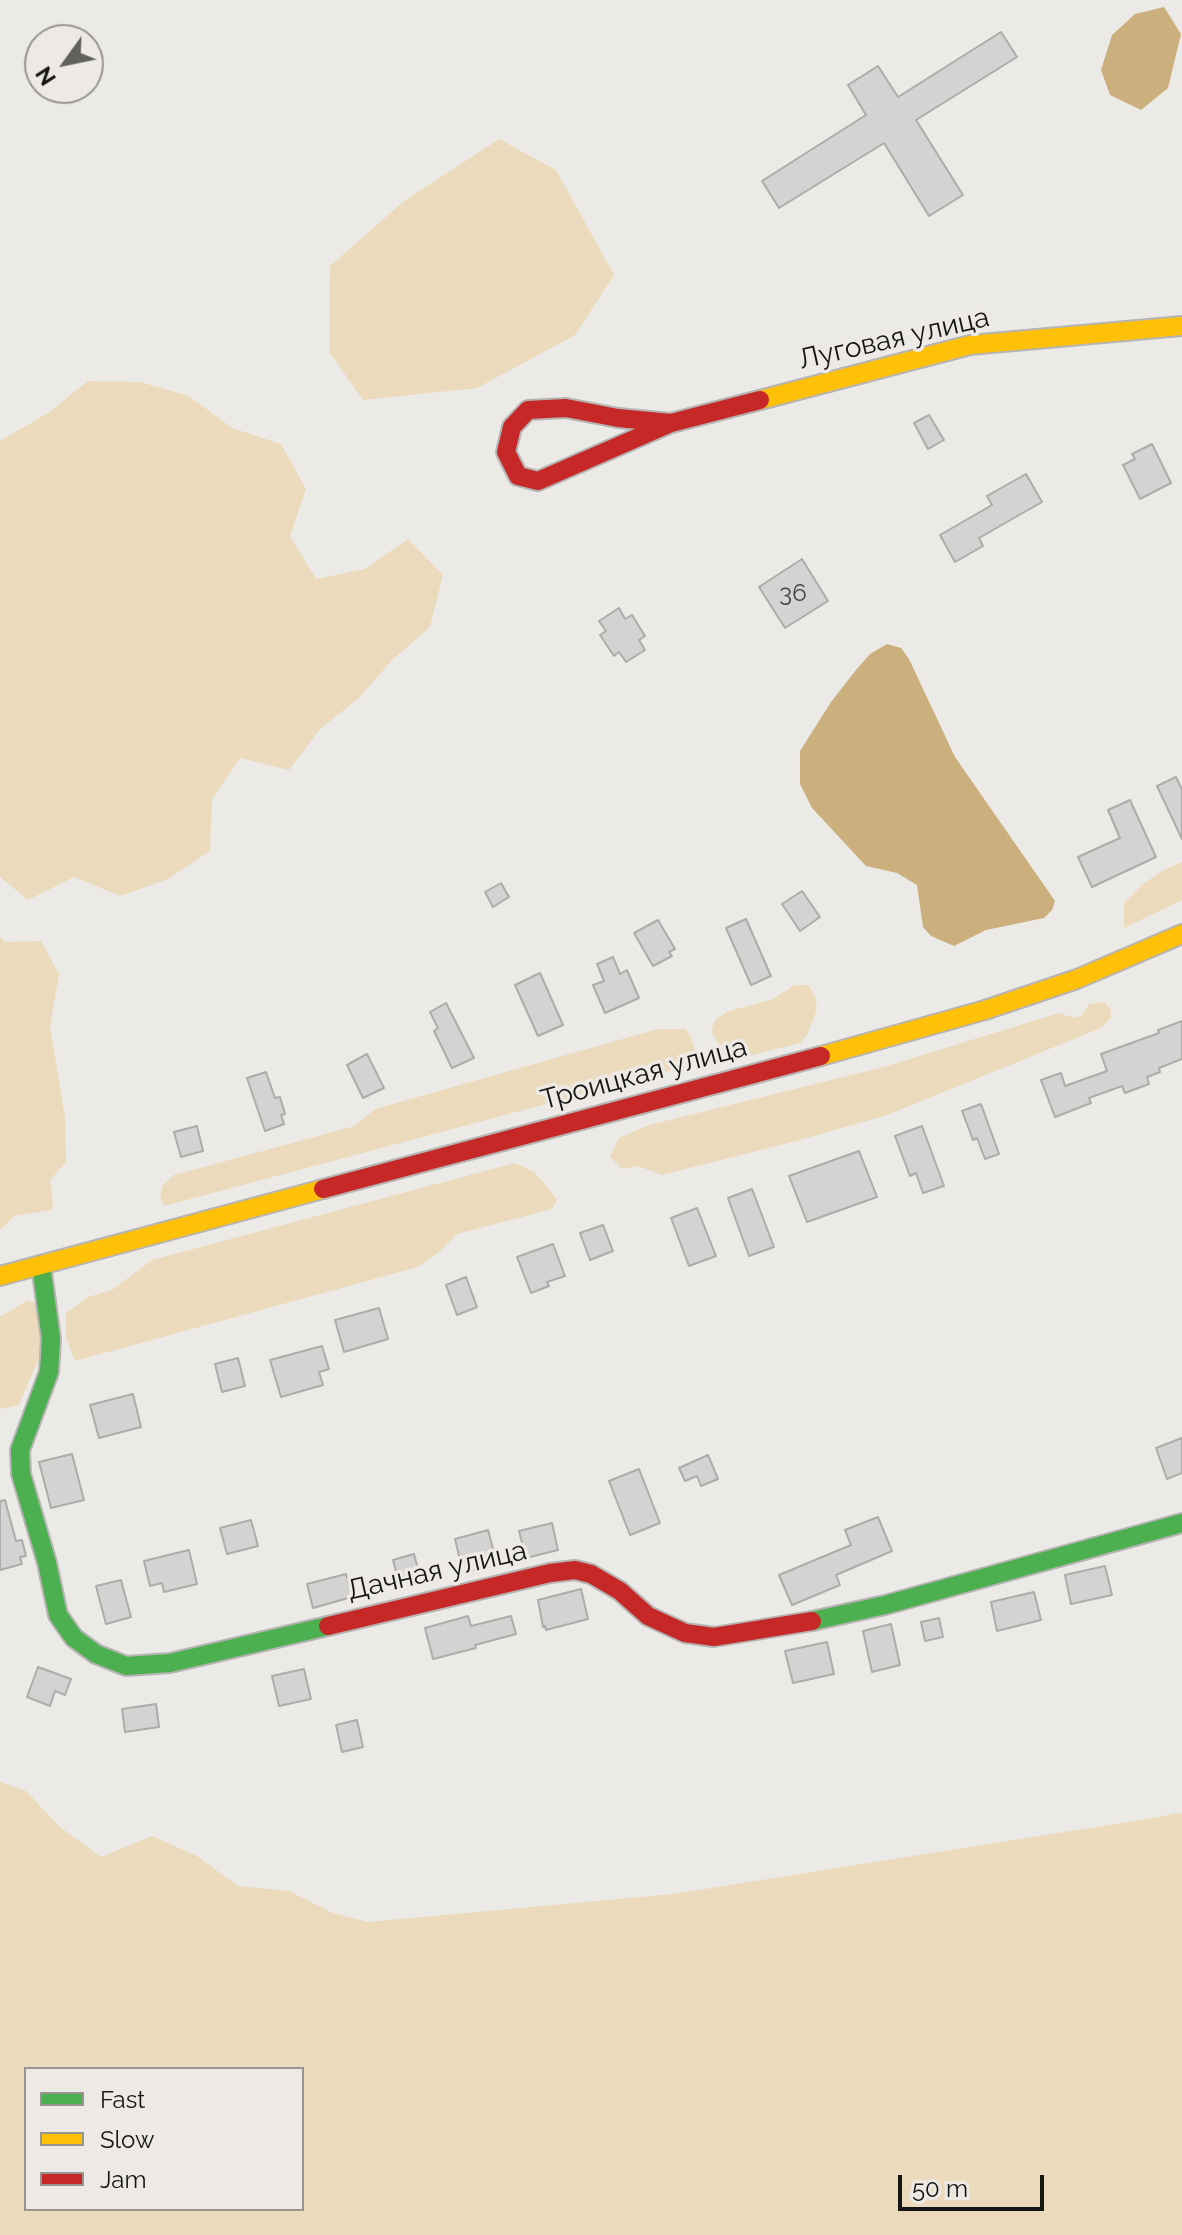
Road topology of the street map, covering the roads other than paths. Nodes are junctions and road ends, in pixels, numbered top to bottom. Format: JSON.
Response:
{"nodes":[{"id":1,"x":1182,"y":326,"type":"edge"},
{"id":2,"x":671,"y":423,"type":"junction"},
{"id":3,"x":1182,"y":934,"type":"edge"},
{"id":4,"x":41,"y":1265,"type":"junction"},
{"id":5,"x":0,"y":1276,"type":"edge"},
{"id":6,"x":1182,"y":1523,"type":"edge"}],
"edges":[{"from":1,"to":2,"type":"street","name":"Луговая улица"},
{"from":2,"to":2,"type":"street","name":"Луговая улица"},
{"from":3,"to":4,"type":"street","name":"Троицкая улица"},
{"from":4,"to":5,"type":"street","name":"Троицкая улица"},
{"from":4,"to":6,"type":"street","name":"Дачная улица"}]}
